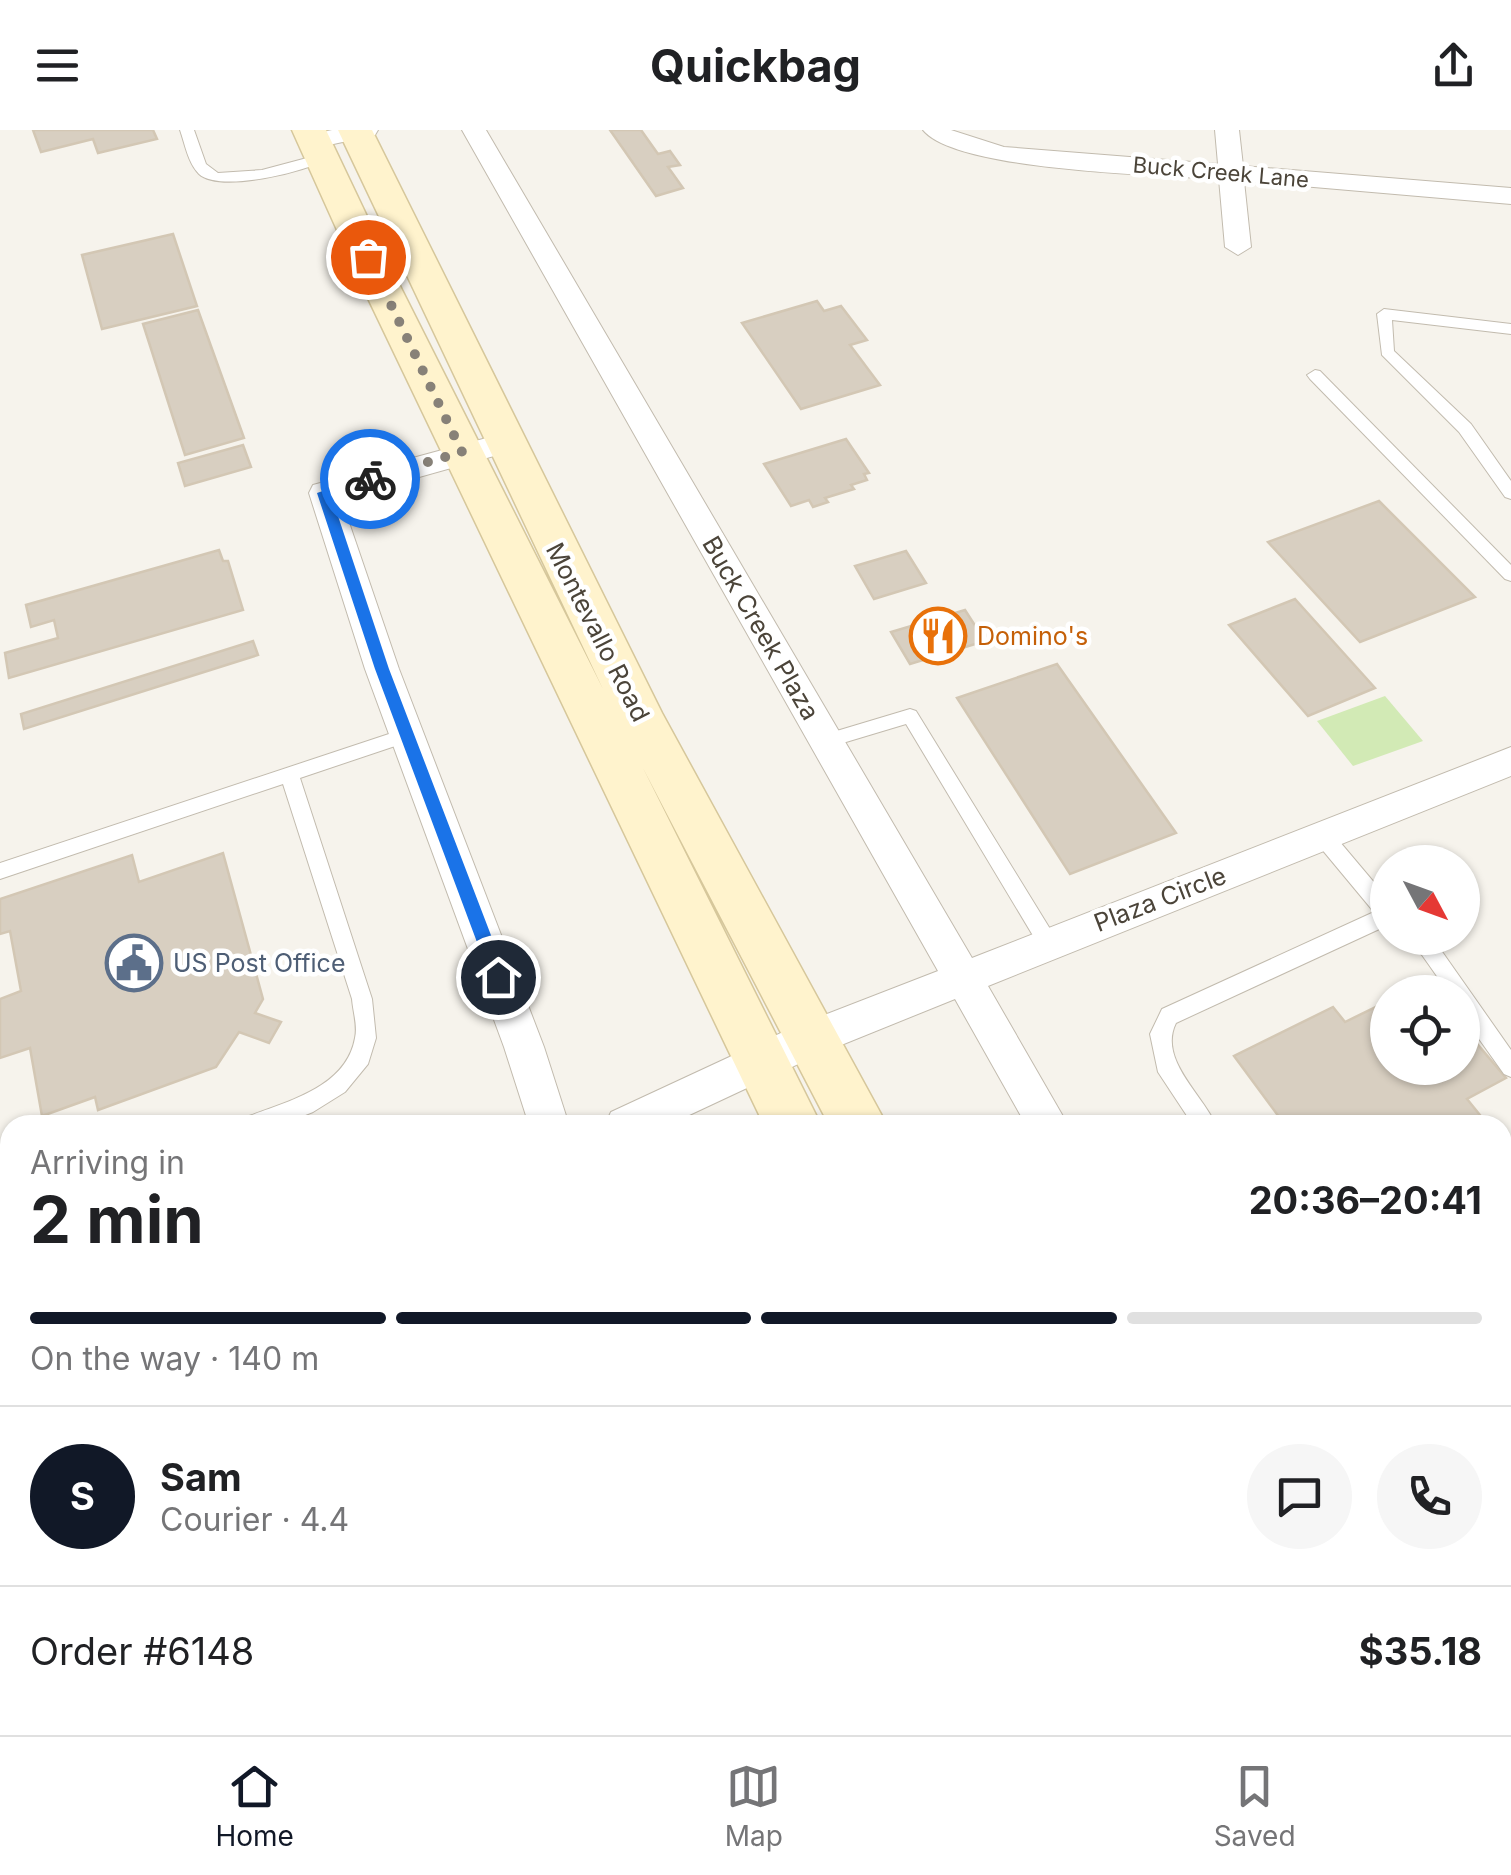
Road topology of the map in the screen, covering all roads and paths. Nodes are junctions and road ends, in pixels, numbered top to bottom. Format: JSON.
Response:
{"nodes":[{"id":1,"x":187,"y":130,"type":"edge"},
{"id":2,"x":474,"y":130,"type":"edge"},
{"id":3,"x":935,"y":130,"type":"edge"},
{"id":4,"x":1227,"y":130,"type":"edge"},
{"id":5,"x":337,"y":137,"type":"edge"},
{"id":6,"x":1232,"y":173,"type":"junction"},
{"id":7,"x":1511,"y":196,"type":"edge"},
{"id":8,"x":1238,"y":247,"type":"dead end"},
{"id":9,"x":1511,"y":329,"type":"edge"},
{"id":10,"x":1315,"y":375,"type":"dead end"},
{"id":11,"x":483,"y":447,"type":"junction"},
{"id":12,"x":1509,"y":491,"type":"edge"},
{"id":13,"x":1511,"y":575,"type":"edge"},
{"id":14,"x":407,"y":734,"type":"junction"},
{"id":15,"x":826,"y":741,"type":"junction"},
{"id":16,"x":1511,"y":761,"type":"edge"},
{"id":17,"x":289,"y":774,"type":"junction"},
{"id":18,"x":1322,"y":836,"type":"junction"},
{"id":19,"x":0,"y":871,"type":"edge"},
{"id":20,"x":1370,"y":893,"type":"edge"},
{"id":21,"x":1370,"y":922,"type":"edge"},
{"id":22,"x":1048,"y":943,"type":"junction"},
{"id":23,"x":966,"y":976,"type":"junction"},
{"id":24,"x":1480,"y":1022,"type":"edge"},
{"id":25,"x":810,"y":1039,"type":"junction"},
{"id":26,"x":760,"y":1063,"type":"junction"},
{"id":27,"x":1511,"y":1067,"type":"edge"},
{"id":28,"x":281,"y":1115,"type":"edge"},
{"id":29,"x":545,"y":1115,"type":"edge"},
{"id":30,"x":648,"y":1115,"type":"edge"},
{"id":31,"x":788,"y":1115,"type":"edge"},
{"id":32,"x":854,"y":1115,"type":"edge"},
{"id":33,"x":1042,"y":1115,"type":"edge"},
{"id":34,"x":1198,"y":1115,"type":"edge"}],
"edges":[{"from":1,"to":5,"type":"lane"},
{"from":2,"to":15,"type":"street","name":"Buck Creek Plaza"},
{"from":3,"to":6,"type":"street","name":"Buck Creek Lane"},
{"from":4,"to":6,"type":"street"},
{"from":5,"to":11,"type":"main road","name":"Montevallo Road"},
{"from":6,"to":7,"type":"street","name":"Buck Creek Lane"},
{"from":6,"to":8,"type":"street"},
{"from":9,"to":12,"type":"lane"},
{"from":10,"to":13,"type":"lane"},
{"from":11,"to":14,"type":"street"},
{"from":11,"to":25,"type":"main road","name":"Montevallo Road"},
{"from":11,"to":26,"type":"main road","name":"Montevallo Road"},
{"from":14,"to":17,"type":"lane"},
{"from":14,"to":29,"type":"street"},
{"from":15,"to":22,"type":"lane"},
{"from":15,"to":23,"type":"street","name":"Buck Creek Plaza"},
{"from":16,"to":18,"type":"street","name":"Plaza Circle"},
{"from":17,"to":19,"type":"lane"},
{"from":17,"to":28,"type":"lane"},
{"from":18,"to":20,"type":"lane"},
{"from":18,"to":22,"type":"street","name":"Plaza Circle"},
{"from":21,"to":34,"type":"lane"},
{"from":22,"to":23,"type":"street","name":"Plaza Circle"},
{"from":23,"to":25,"type":"street","name":"Plaza Circle"},
{"from":23,"to":33,"type":"street","name":"Buck Creek Plaza"},
{"from":24,"to":27,"type":"lane"},
{"from":25,"to":26,"type":"street","name":"Plaza Circle"},
{"from":25,"to":32,"type":"main road","name":"Montevallo Road"},
{"from":26,"to":30,"type":"street","name":"Plaza Circle"},
{"from":26,"to":31,"type":"main road","name":"Montevallo Road"}]}
